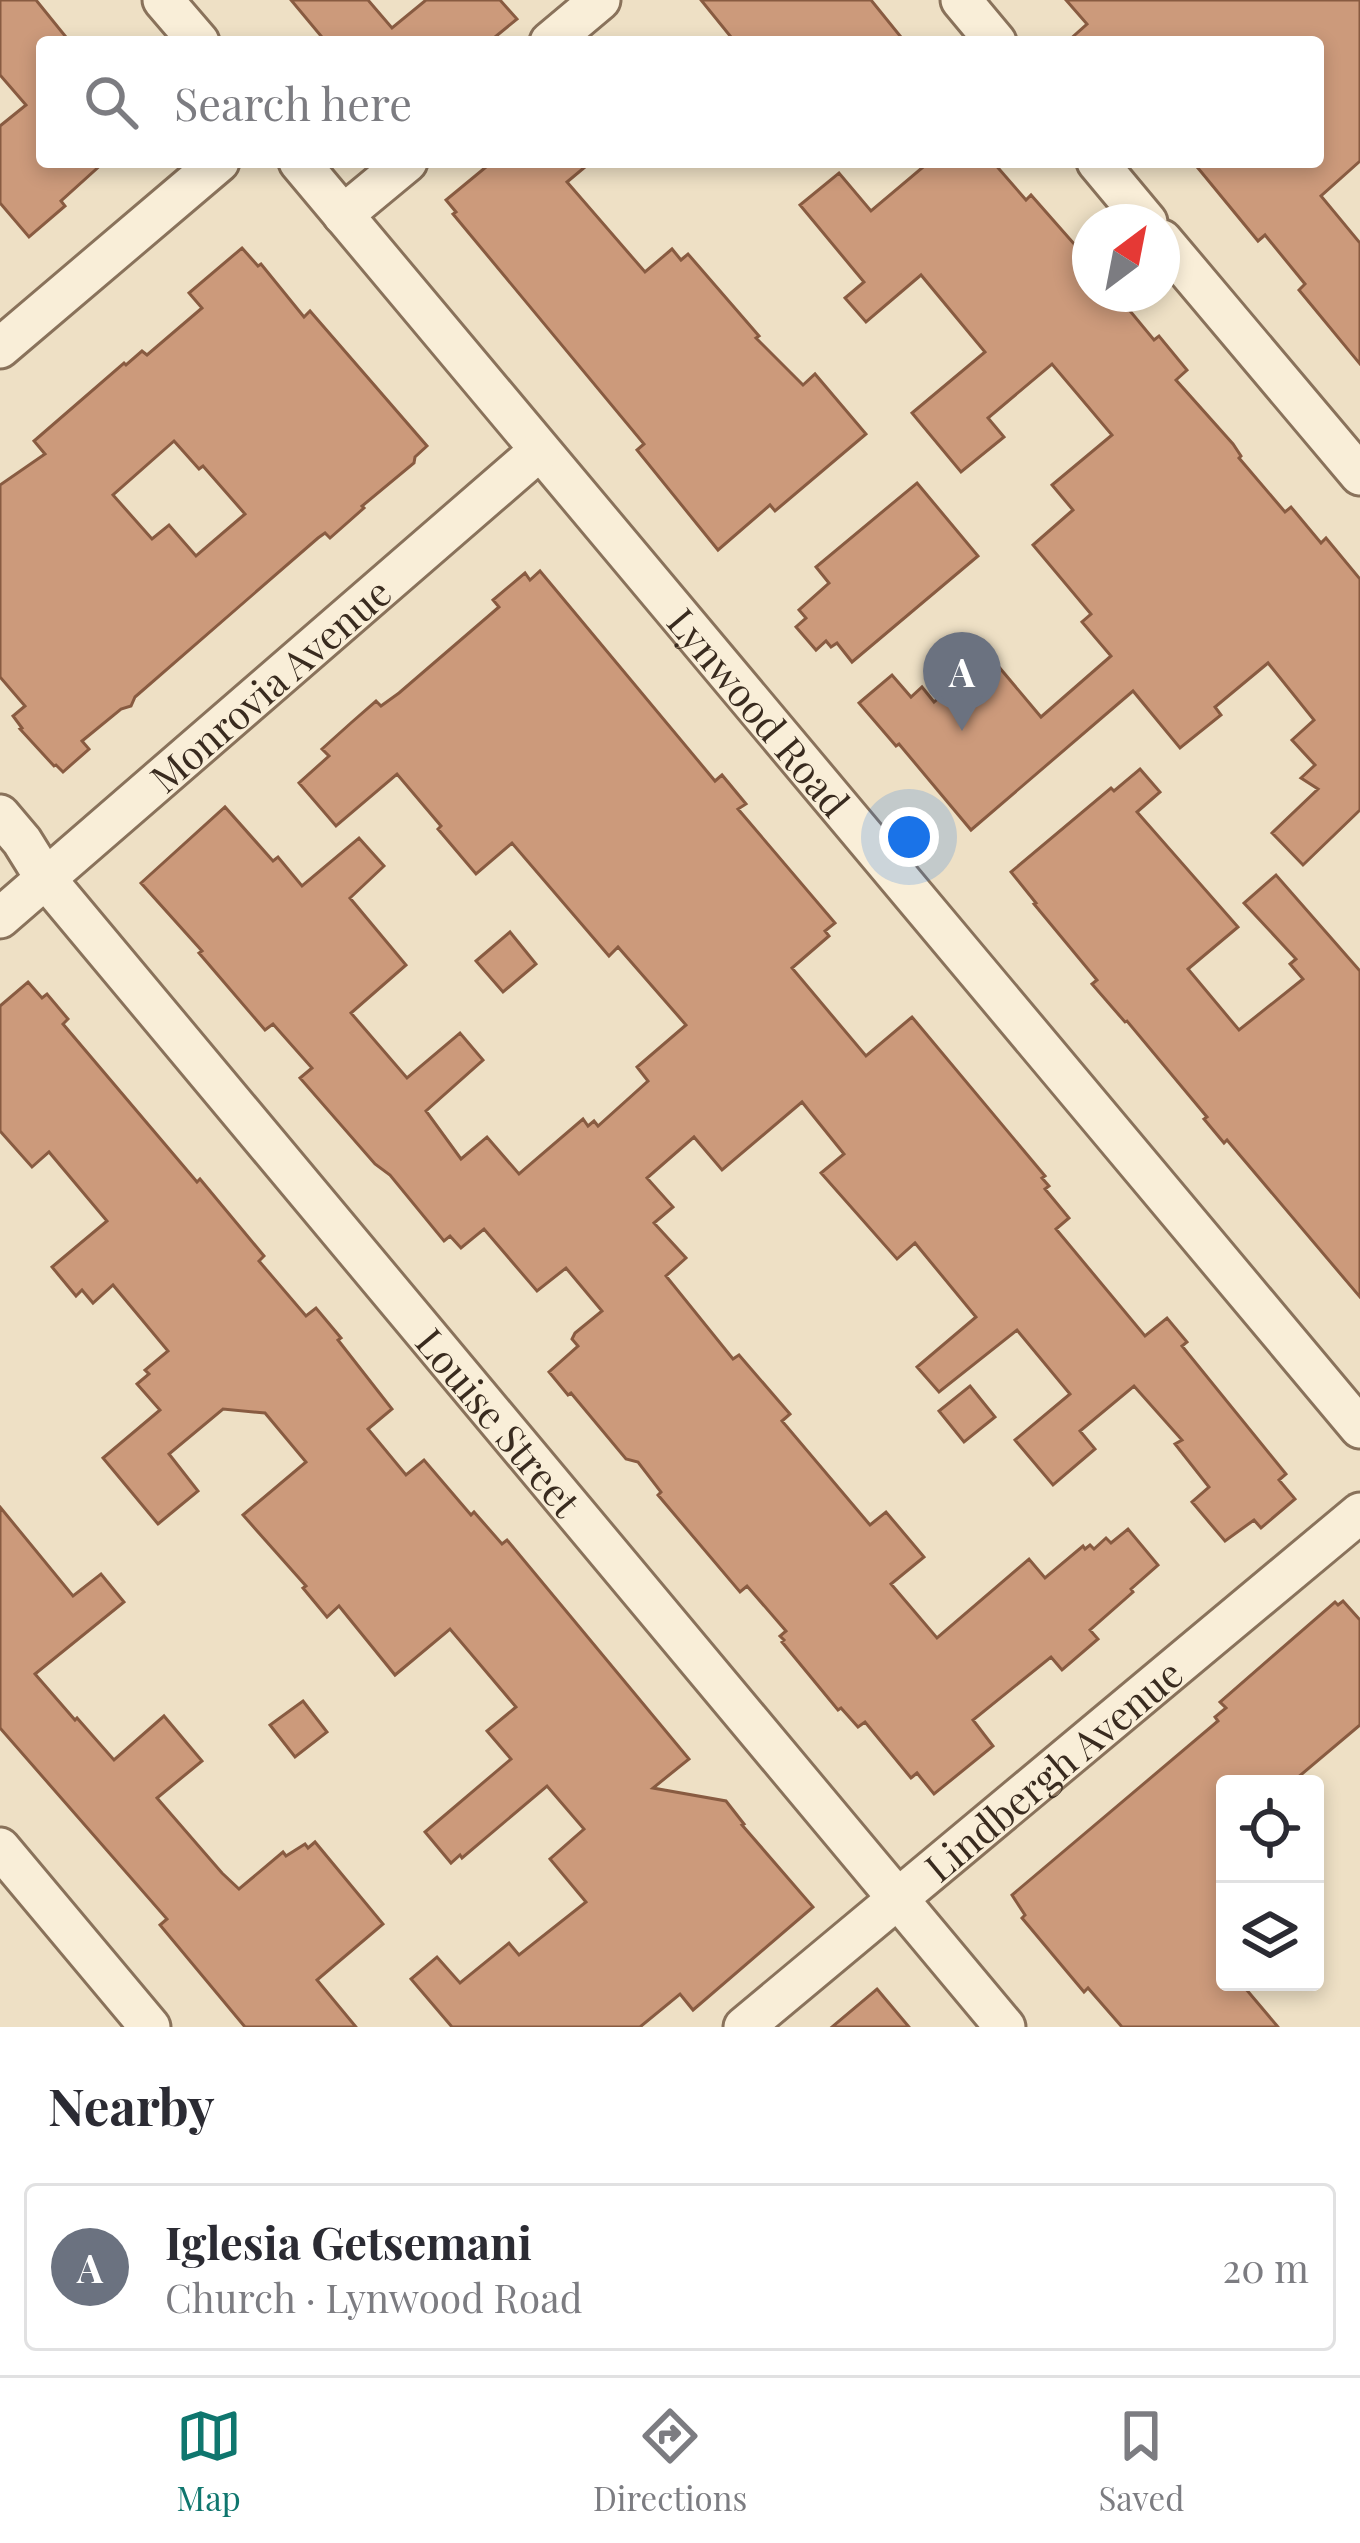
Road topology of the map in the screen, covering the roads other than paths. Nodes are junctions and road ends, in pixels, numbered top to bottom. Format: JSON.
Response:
{"nodes":[{"id":1,"x":164,"y":0,"type":"edge"},
{"id":2,"x":600,"y":0,"type":"edge"},
{"id":3,"x":961,"y":0,"type":"edge"},
{"id":4,"x":194,"y":36,"type":"edge"},
{"id":5,"x":557,"y":36,"type":"edge"},
{"id":6,"x":991,"y":36,"type":"edge"},
{"id":7,"x":212,"y":168,"type":"edge"},
{"id":8,"x":303,"y":168,"type":"edge"},
{"id":9,"x":400,"y":168,"type":"edge"},
{"id":10,"x":1102,"y":168,"type":"edge"},
{"id":11,"x":1132,"y":204,"type":"edge"},
{"id":12,"x":343,"y":215,"type":"junction"},
{"id":13,"x":1180,"y":261,"type":"edge"},
{"id":14,"x":0,"y":348,"type":"edge"},
{"id":15,"x":539,"y":452,"type":"junction"},
{"id":16,"x":1360,"y":475,"type":"edge"},
{"id":17,"x":0,"y":814,"type":"edge"},
{"id":18,"x":46,"y":878,"type":"junction"},
{"id":19,"x":0,"y":918,"type":"edge"},
{"id":20,"x":1360,"y":1428,"type":"edge"},
{"id":21,"x":1360,"y":1514,"type":"edge"},
{"id":22,"x":0,"y":1847,"type":"edge"},
{"id":23,"x":898,"y":1898,"type":"junction"},
{"id":24,"x":150,"y":2027,"type":"edge"},
{"id":25,"x":744,"y":2027,"type":"edge"},
{"id":26,"x":1005,"y":2027,"type":"edge"}],
"edges":[{"from":1,"to":4,"type":"street"},
{"from":2,"to":5,"type":"street"},
{"from":3,"to":6,"type":"street"},
{"from":7,"to":14,"type":"street"},
{"from":8,"to":12,"type":"street","name":"Lynwood Road"},
{"from":9,"to":12,"type":"street"},
{"from":10,"to":11,"type":"street"},
{"from":12,"to":15,"type":"street","name":"Lynwood Road"},
{"from":13,"to":16,"type":"street"},
{"from":15,"to":18,"type":"street","name":"Monrovia Avenue"},
{"from":15,"to":20,"type":"street","name":"Lynwood Road"},
{"from":17,"to":18,"type":"street","name":"Louise Street"},
{"from":18,"to":19,"type":"street","name":"Monrovia Avenue"},
{"from":18,"to":23,"type":"street","name":"Louise Street"},
{"from":21,"to":23,"type":"street","name":"Lindbergh Avenue"},
{"from":22,"to":24,"type":"street"},
{"from":23,"to":25,"type":"street","name":"Lindbergh Avenue"},
{"from":23,"to":26,"type":"street","name":"Louise Street"}]}
